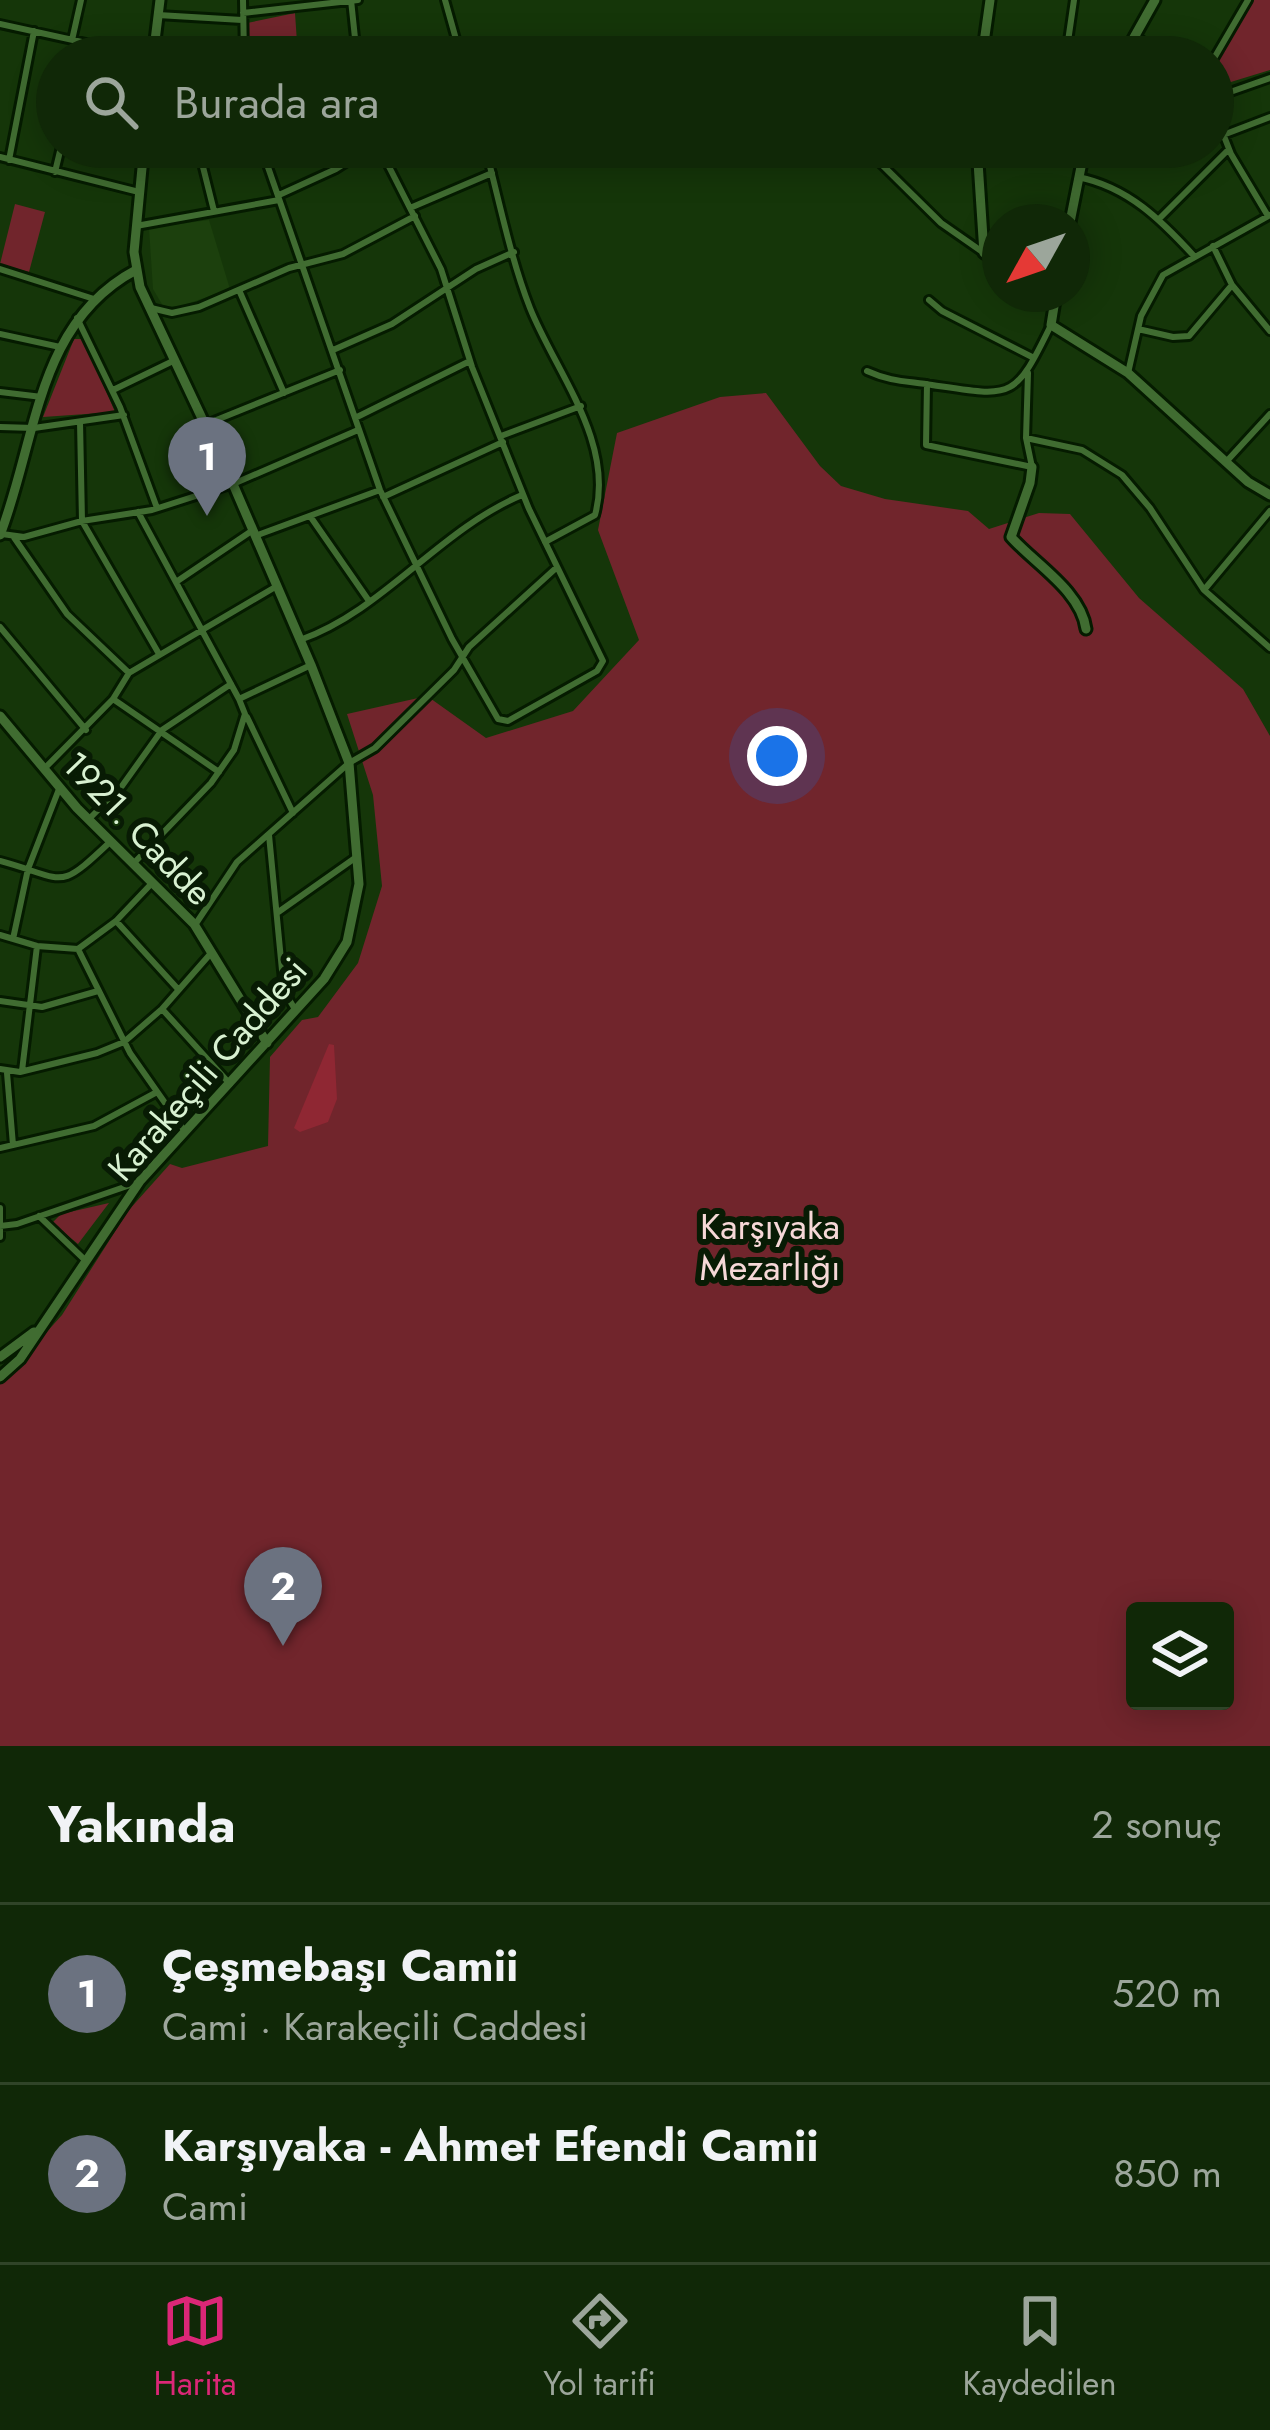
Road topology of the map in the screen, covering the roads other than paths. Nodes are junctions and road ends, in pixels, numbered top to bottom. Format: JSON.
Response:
{"nodes":[{"id":1,"x":81,"y":0,"type":"edge"},
{"id":2,"x":160,"y":0,"type":"edge"},
{"id":3,"x":243,"y":0,"type":"edge"},
{"id":4,"x":354,"y":0,"type":"edge"},
{"id":5,"x":445,"y":0,"type":"edge"},
{"id":6,"x":990,"y":0,"type":"edge"},
{"id":7,"x":1074,"y":0,"type":"edge"},
{"id":8,"x":1155,"y":0,"type":"edge"},
{"id":9,"x":1248,"y":0,"type":"edge"},
{"id":10,"x":158,"y":15,"type":"junction"},
{"id":11,"x":242,"y":16,"type":"junction"},
{"id":12,"x":0,"y":24,"type":"edge"},
{"id":13,"x":34,"y":31,"type":"junction"},
{"id":14,"x":1134,"y":35,"type":"edge"},
{"id":15,"x":55,"y":36,"type":"edge"},
{"id":16,"x":73,"y":36,"type":"edge"},
{"id":17,"x":155,"y":36,"type":"edge"},
{"id":18,"x":243,"y":36,"type":"edge"},
{"id":19,"x":356,"y":36,"type":"edge"},
{"id":20,"x":455,"y":36,"type":"edge"},
{"id":21,"x":984,"y":36,"type":"edge"},
{"id":22,"x":1069,"y":36,"type":"edge"},
{"id":23,"x":1227,"y":36,"type":"edge"},
{"id":24,"x":1270,"y":77,"type":"edge"},
{"id":25,"x":1234,"y":90,"type":"edge"},
{"id":26,"x":1270,"y":117,"type":"edge"},
{"id":27,"x":1234,"y":130,"type":"edge"},
{"id":28,"x":1234,"y":157,"type":"edge"},
{"id":29,"x":4,"y":159,"type":"edge"},
{"id":30,"x":36,"y":167,"type":"edge"},
{"id":31,"x":40,"y":168,"type":"edge"},
{"id":32,"x":57,"y":168,"type":"edge"},
{"id":33,"x":142,"y":168,"type":"edge"},
{"id":34,"x":203,"y":168,"type":"edge"},
{"id":35,"x":269,"y":168,"type":"edge"},
{"id":36,"x":338,"y":168,"type":"edge"},
{"id":37,"x":387,"y":168,"type":"edge"},
{"id":38,"x":491,"y":168,"type":"edge"},
{"id":39,"x":885,"y":168,"type":"edge"},
{"id":40,"x":978,"y":168,"type":"edge"},
{"id":41,"x":1080,"y":168,"type":"edge"},
{"id":42,"x":1210,"y":168,"type":"edge"},
{"id":43,"x":56,"y":172,"type":"junction"},
{"id":44,"x":493,"y":173,"type":"junction"},
{"id":45,"x":1078,"y":177,"type":"junction"},
{"id":46,"x":139,"y":192,"type":"junction"},
{"id":47,"x":279,"y":197,"type":"junction"},
{"id":48,"x":1073,"y":204,"type":"edge"},
{"id":49,"x":214,"y":212,"type":"junction"},
{"id":50,"x":413,"y":212,"type":"junction"},
{"id":51,"x":1269,"y":215,"type":"edge"},
{"id":52,"x":1159,"y":219,"type":"junction"},
{"id":53,"x":982,"y":223,"type":"edge"},
{"id":54,"x":136,"y":226,"type":"junction"},
{"id":55,"x":1213,"y":246,"type":"junction"},
{"id":56,"x":514,"y":252,"type":"junction"},
{"id":57,"x":982,"y":253,"type":"edge"},
{"id":58,"x":1195,"y":256,"type":"junction"},
{"id":59,"x":302,"y":264,"type":"junction"},
{"id":60,"x":0,"y":269,"type":"edge"},
{"id":61,"x":136,"y":270,"type":"junction"},
{"id":62,"x":1232,"y":285,"type":"junction"},
{"id":63,"x":446,"y":287,"type":"junction"},
{"id":64,"x":239,"y":290,"type":"junction"},
{"id":65,"x":94,"y":299,"type":"junction"},
{"id":66,"x":929,"y":300,"type":"dead end"},
{"id":67,"x":146,"y":305,"type":"junction"},
{"id":68,"x":1053,"y":312,"type":"edge"},
{"id":69,"x":77,"y":318,"type":"junction"},
{"id":70,"x":1051,"y":325,"type":"junction"},
{"id":71,"x":1138,"y":329,"type":"junction"},
{"id":72,"x":1270,"y":331,"type":"edge"},
{"id":73,"x":0,"y":334,"type":"edge"},
{"id":74,"x":60,"y":347,"type":"junction"},
{"id":75,"x":333,"y":350,"type":"junction"},
{"id":76,"x":1034,"y":358,"type":"junction"},
{"id":77,"x":172,"y":361,"type":"junction"},
{"id":78,"x":470,"y":361,"type":"junction"},
{"id":79,"x":340,"y":370,"type":"junction"},
{"id":80,"x":867,"y":371,"type":"dead end"},
{"id":81,"x":1028,"y":373,"type":"junction"},
{"id":82,"x":1128,"y":373,"type":"junction"},
{"id":83,"x":927,"y":385,"type":"junction"},
{"id":84,"x":113,"y":390,"type":"junction"},
{"id":85,"x":0,"y":392,"type":"edge"},
{"id":86,"x":284,"y":393,"type":"junction"},
{"id":87,"x":42,"y":397,"type":"junction"},
{"id":88,"x":581,"y":406,"type":"junction"},
{"id":89,"x":1270,"y":414,"type":"edge"},
{"id":90,"x":124,"y":416,"type":"junction"},
{"id":91,"x":354,"y":418,"type":"junction"},
{"id":92,"x":80,"y":422,"type":"junction"},
{"id":93,"x":204,"y":425,"type":"junction"},
{"id":94,"x":0,"y":427,"type":"edge"},
{"id":95,"x":34,"y":428,"type":"junction"},
{"id":96,"x":358,"y":430,"type":"junction"},
{"id":97,"x":1026,"y":438,"type":"junction"},
{"id":98,"x":501,"y":439,"type":"junction"},
{"id":99,"x":1226,"y":462,"type":"junction"},
{"id":100,"x":1032,"y":467,"type":"junction"},
{"id":101,"x":232,"y":484,"type":"junction"},
{"id":102,"x":382,"y":493,"type":"junction"},
{"id":103,"x":523,"y":494,"type":"junction"},
{"id":104,"x":1270,"y":495,"type":"edge"},
{"id":105,"x":157,"y":508,"type":"junction"},
{"id":106,"x":138,"y":512,"type":"junction"},
{"id":107,"x":1270,"y":512,"type":"edge"},
{"id":108,"x":310,"y":516,"type":"junction"},
{"id":109,"x":82,"y":521,"type":"junction"},
{"id":110,"x":254,"y":533,"type":"junction"},
{"id":111,"x":0,"y":535,"type":"edge"},
{"id":112,"x":13,"y":536,"type":"junction"},
{"id":113,"x":544,"y":542,"type":"junction"},
{"id":114,"x":415,"y":564,"type":"junction"},
{"id":115,"x":557,"y":567,"type":"junction"},
{"id":116,"x":176,"y":582,"type":"junction"},
{"id":117,"x":277,"y":586,"type":"junction"},
{"id":118,"x":1204,"y":590,"type":"junction"},
{"id":119,"x":369,"y":601,"type":"junction"},
{"id":120,"x":0,"y":627,"type":"edge"},
{"id":121,"x":201,"y":629,"type":"junction"},
{"id":122,"x":1086,"y":629,"type":"dead end"},
{"id":123,"x":300,"y":640,"type":"junction"},
{"id":124,"x":1270,"y":648,"type":"edge"},
{"id":125,"x":159,"y":654,"type":"junction"},
{"id":126,"x":462,"y":659,"type":"junction"},
{"id":127,"x":311,"y":665,"type":"junction"},
{"id":128,"x":129,"y":674,"type":"junction"},
{"id":129,"x":231,"y":684,"type":"junction"},
{"id":130,"x":113,"y":699,"type":"junction"},
{"id":131,"x":238,"y":699,"type":"junction"},
{"id":132,"x":245,"y":714,"type":"junction"},
{"id":133,"x":0,"y":719,"type":"edge"},
{"id":134,"x":86,"y":730,"type":"junction"},
{"id":135,"x":162,"y":730,"type":"junction"},
{"id":136,"x":349,"y":763,"type":"junction"},
{"id":137,"x":44,"y":769,"type":"junction"},
{"id":138,"x":219,"y":772,"type":"junction"},
{"id":139,"x":59,"y":788,"type":"junction"},
{"id":140,"x":293,"y":814,"type":"junction"},
{"id":141,"x":88,"y":820,"type":"junction"},
{"id":142,"x":269,"y":835,"type":"junction"},
{"id":143,"x":110,"y":842,"type":"junction"},
{"id":144,"x":359,"y":857,"type":"junction"},
{"id":145,"x":0,"y":862,"type":"edge"},
{"id":146,"x":133,"y":864,"type":"junction"},
{"id":147,"x":28,"y":869,"type":"junction"},
{"id":148,"x":153,"y":882,"type":"junction"},
{"id":149,"x":277,"y":913,"type":"junction"},
{"id":150,"x":116,"y":921,"type":"junction"},
{"id":151,"x":195,"y":926,"type":"junction"},
{"id":152,"x":0,"y":935,"type":"edge"},
{"id":153,"x":14,"y":939,"type":"junction"},
{"id":154,"x":38,"y":946,"type":"junction"},
{"id":155,"x":78,"y":950,"type":"junction"},
{"id":156,"x":212,"y":952,"type":"junction"},
{"id":157,"x":177,"y":988,"type":"junction"},
{"id":158,"x":98,"y":991,"type":"junction"},
{"id":159,"x":0,"y":1001,"type":"edge"},
{"id":160,"x":29,"y":1007,"type":"junction"},
{"id":161,"x":161,"y":1009,"type":"junction"},
{"id":162,"x":296,"y":1011,"type":"junction"},
{"id":163,"x":124,"y":1042,"type":"junction"},
{"id":164,"x":267,"y":1043,"type":"junction"},
{"id":165,"x":3,"y":1071,"type":"edge"},
{"id":166,"x":22,"y":1071,"type":"junction"},
{"id":167,"x":230,"y":1084,"type":"junction"},
{"id":168,"x":157,"y":1092,"type":"junction"},
{"id":169,"x":186,"y":1133,"type":"junction"},
{"id":170,"x":13,"y":1144,"type":"junction"},
{"id":171,"x":0,"y":1148,"type":"edge"},
{"id":172,"x":140,"y":1181,"type":"junction"},
{"id":173,"x":0,"y":1208,"type":"edge"},
{"id":174,"x":39,"y":1216,"type":"junction"},
{"id":175,"x":1,"y":1227,"type":"edge"},
{"id":176,"x":0,"y":1238,"type":"edge"},
{"id":177,"x":86,"y":1261,"type":"junction"},
{"id":178,"x":37,"y":1330,"type":"junction"},
{"id":179,"x":0,"y":1336,"type":"edge"},
{"id":180,"x":3,"y":1354,"type":"edge"},
{"id":181,"x":15,"y":1363,"type":"junction"},
{"id":182,"x":0,"y":1377,"type":"edge"}],
"edges":[{"from":1,"to":16,"type":"street"},
{"from":2,"to":10,"type":"main road"},
{"from":3,"to":11,"type":"street"},
{"from":4,"to":11,"type":"street"},
{"from":4,"to":19,"type":"street"},
{"from":5,"to":20,"type":"street"},
{"from":6,"to":21,"type":"main road"},
{"from":7,"to":22,"type":"street"},
{"from":8,"to":14,"type":"main road"},
{"from":9,"to":23,"type":"street"},
{"from":10,"to":11,"type":"street"},
{"from":10,"to":17,"type":"main road"},
{"from":11,"to":18,"type":"street"},
{"from":12,"to":13,"type":"street"},
{"from":13,"to":15,"type":"street"},
{"from":13,"to":29,"type":"street"},
{"from":24,"to":25,"type":"street"},
{"from":26,"to":27,"type":"street"},
{"from":28,"to":51,"type":"street"},
{"from":29,"to":30,"type":"street"},
{"from":31,"to":43,"type":"street"},
{"from":32,"to":43,"type":"street"},
{"from":33,"to":46,"type":"main road","name":"Karakeçili Caddesi"},
{"from":34,"to":49,"type":"street"},
{"from":35,"to":47,"type":"street"},
{"from":36,"to":47,"type":"street"},
{"from":37,"to":50,"type":"street"},
{"from":38,"to":44,"type":"street"},
{"from":39,"to":57,"type":"street"},
{"from":40,"to":53,"type":"main road"},
{"from":41,"to":45,"type":"main road"},
{"from":42,"to":52,"type":"street"},
{"from":43,"to":46,"type":"street"},
{"from":44,"to":50,"type":"street"},
{"from":44,"to":56,"type":"street"},
{"from":45,"to":48,"type":"main road"},
{"from":45,"to":52,"type":"street"},
{"from":46,"to":54,"type":"main road","name":"Karakeçili Caddesi"},
{"from":47,"to":49,"type":"street"},
{"from":47,"to":59,"type":"street"},
{"from":49,"to":54,"type":"street"},
{"from":50,"to":59,"type":"street"},
{"from":50,"to":63,"type":"street"},
{"from":51,"to":55,"type":"street"},
{"from":52,"to":58,"type":"street"},
{"from":54,"to":61,"type":"main road","name":"Karakeçili Caddesi"},
{"from":55,"to":58,"type":"street"},
{"from":55,"to":62,"type":"street"},
{"from":56,"to":63,"type":"street"},
{"from":56,"to":88,"type":"street"},
{"from":58,"to":71,"type":"street"},
{"from":59,"to":64,"type":"street"},
{"from":59,"to":75,"type":"street"},
{"from":60,"to":65,"type":"street"},
{"from":61,"to":65,"type":"main road"},
{"from":61,"to":67,"type":"main road","name":"Karakeçili Caddesi"},
{"from":62,"to":71,"type":"street"},
{"from":62,"to":72,"type":"street"},
{"from":63,"to":75,"type":"street"},
{"from":63,"to":78,"type":"street"},
{"from":64,"to":67,"type":"street"},
{"from":64,"to":86,"type":"street"},
{"from":65,"to":69,"type":"main road"},
{"from":66,"to":76,"type":"street"},
{"from":67,"to":77,"type":"main road","name":"Karakeçili Caddesi"},
{"from":68,"to":70,"type":"main road"},
{"from":69,"to":74,"type":"main road"},
{"from":69,"to":84,"type":"street"},
{"from":70,"to":76,"type":"street"},
{"from":70,"to":82,"type":"main road"},
{"from":71,"to":82,"type":"street"},
{"from":73,"to":74,"type":"street"},
{"from":74,"to":87,"type":"main road"},
{"from":75,"to":79,"type":"street"},
{"from":76,"to":81,"type":"street"},
{"from":77,"to":84,"type":"street"},
{"from":77,"to":93,"type":"main road","name":"Karakeçili Caddesi"},
{"from":78,"to":91,"type":"street"},
{"from":78,"to":98,"type":"street"},
{"from":79,"to":86,"type":"street"},
{"from":79,"to":91,"type":"street"},
{"from":80,"to":83,"type":"street"},
{"from":81,"to":83,"type":"street"},
{"from":81,"to":97,"type":"street"},
{"from":82,"to":99,"type":"main road"},
{"from":83,"to":100,"type":"street"},
{"from":84,"to":90,"type":"street"},
{"from":85,"to":87,"type":"street"},
{"from":86,"to":93,"type":"street"},
{"from":87,"to":95,"type":"main road"},
{"from":88,"to":98,"type":"street"},
{"from":88,"to":113,"type":"street"},
{"from":89,"to":99,"type":"street"},
{"from":90,"to":92,"type":"street"},
{"from":90,"to":105,"type":"street"},
{"from":91,"to":96,"type":"street"},
{"from":92,"to":95,"type":"street"},
{"from":92,"to":109,"type":"street"},
{"from":93,"to":101,"type":"main road","name":"Karakeçili Caddesi"},
{"from":94,"to":95,"type":"street"},
{"from":95,"to":111,"type":"main road"},
{"from":96,"to":101,"type":"street"},
{"from":96,"to":102,"type":"street"},
{"from":97,"to":100,"type":"street"},
{"from":97,"to":118,"type":"street"},
{"from":98,"to":102,"type":"street"},
{"from":98,"to":103,"type":"street"},
{"from":99,"to":104,"type":"main road"},
{"from":100,"to":122,"type":"main road"},
{"from":101,"to":105,"type":"street"},
{"from":101,"to":110,"type":"main road","name":"Karakeçili Caddesi"},
{"from":102,"to":108,"type":"street"},
{"from":102,"to":114,"type":"street"},
{"from":103,"to":113,"type":"street"},
{"from":103,"to":114,"type":"street"},
{"from":105,"to":106,"type":"street"},
{"from":106,"to":109,"type":"street"},
{"from":106,"to":116,"type":"street"},
{"from":107,"to":118,"type":"street"},
{"from":108,"to":110,"type":"street"},
{"from":108,"to":119,"type":"street"},
{"from":109,"to":112,"type":"street"},
{"from":109,"to":125,"type":"street"},
{"from":110,"to":116,"type":"street"},
{"from":110,"to":117,"type":"main road","name":"Karakeçili Caddesi"},
{"from":111,"to":112,"type":"street"},
{"from":112,"to":128,"type":"street"},
{"from":113,"to":115,"type":"street"},
{"from":114,"to":119,"type":"street"},
{"from":114,"to":126,"type":"street"},
{"from":115,"to":126,"type":"street"},
{"from":115,"to":126,"type":"street"},
{"from":116,"to":121,"type":"street"},
{"from":117,"to":121,"type":"street"},
{"from":117,"to":123,"type":"main road","name":"Karakeçili Caddesi"},
{"from":118,"to":124,"type":"street"},
{"from":119,"to":123,"type":"street"},
{"from":120,"to":134,"type":"street"},
{"from":121,"to":125,"type":"street"},
{"from":121,"to":129,"type":"street"},
{"from":123,"to":127,"type":"main road","name":"Karakeçili Caddesi"},
{"from":125,"to":128,"type":"street"},
{"from":126,"to":136,"type":"street"},
{"from":127,"to":131,"type":"street"},
{"from":127,"to":136,"type":"main road","name":"Karakeçili Caddesi"},
{"from":128,"to":130,"type":"street"},
{"from":129,"to":131,"type":"street"},
{"from":129,"to":135,"type":"street"},
{"from":130,"to":134,"type":"street"},
{"from":130,"to":135,"type":"street"},
{"from":131,"to":132,"type":"street"},
{"from":132,"to":138,"type":"street"},
{"from":132,"to":140,"type":"street"},
{"from":133,"to":137,"type":"main road","name":"1921. Cadde"},
{"from":134,"to":137,"type":"street"},
{"from":135,"to":138,"type":"street"},
{"from":135,"to":141,"type":"street"},
{"from":136,"to":140,"type":"street"},
{"from":136,"to":144,"type":"main road","name":"Karakeçili Caddesi"},
{"from":137,"to":139,"type":"main road","name":"1921. Cadde"},
{"from":138,"to":146,"type":"street"},
{"from":139,"to":141,"type":"main road","name":"1921. Cadde"},
{"from":139,"to":147,"type":"street"},
{"from":140,"to":142,"type":"street"},
{"from":141,"to":143,"type":"main road","name":"1921. Cadde"},
{"from":142,"to":149,"type":"street"},
{"from":142,"to":151,"type":"street"},
{"from":143,"to":146,"type":"main road","name":"1921. Cadde"},
{"from":143,"to":147,"type":"street"},
{"from":144,"to":149,"type":"street"},
{"from":144,"to":162,"type":"main road","name":"Karakeçili Caddesi"},
{"from":145,"to":147,"type":"street"},
{"from":146,"to":148,"type":"main road","name":"1921. Cadde"},
{"from":147,"to":153,"type":"street"},
{"from":148,"to":150,"type":"street"},
{"from":148,"to":151,"type":"main road","name":"1921. Cadde"},
{"from":149,"to":162,"type":"street"},
{"from":150,"to":155,"type":"street"},
{"from":150,"to":157,"type":"street"},
{"from":151,"to":156,"type":"main road","name":"1921. Cadde"},
{"from":152,"to":153,"type":"street"},
{"from":153,"to":154,"type":"street"},
{"from":154,"to":155,"type":"street"},
{"from":154,"to":160,"type":"street"},
{"from":155,"to":158,"type":"street"},
{"from":156,"to":157,"type":"street"},
{"from":156,"to":164,"type":"main road","name":"1921. Cadde"},
{"from":157,"to":161,"type":"street"},
{"from":158,"to":160,"type":"street"},
{"from":158,"to":163,"type":"street"},
{"from":159,"to":160,"type":"street"},
{"from":160,"to":166,"type":"street"},
{"from":161,"to":163,"type":"street"},
{"from":161,"to":167,"type":"street"},
{"from":162,"to":164,"type":"main road","name":"Karakeçili Caddesi"},
{"from":163,"to":166,"type":"street"},
{"from":163,"to":168,"type":"street"},
{"from":164,"to":167,"type":"main road","name":"Karakeçili Caddesi"},
{"from":165,"to":166,"type":"street"},
{"from":165,"to":170,"type":"street"},
{"from":167,"to":169,"type":"main road","name":"Karakeçili Caddesi"},
{"from":168,"to":169,"type":"street"},
{"from":168,"to":170,"type":"street"},
{"from":169,"to":172,"type":"main road","name":"Karakeçili Caddesi"},
{"from":170,"to":171,"type":"street"},
{"from":172,"to":174,"type":"street"},
{"from":172,"to":177,"type":"main road","name":"Karakeçili Caddesi"},
{"from":173,"to":175,"type":"street"},
{"from":174,"to":175,"type":"street"},
{"from":174,"to":177,"type":"street"},
{"from":175,"to":176,"type":"street"},
{"from":177,"to":178,"type":"main road","name":"Karakeçili Caddesi"},
{"from":178,"to":180,"type":"main road","name":"Karakeçili Caddesi"},
{"from":178,"to":181,"type":"main road","name":"Karakeçili Caddesi"},
{"from":179,"to":180,"type":"main road"},
{"from":180,"to":181,"type":"main road"},
{"from":181,"to":182,"type":"main road","name":"Karakeçili Caddesi"}]}
